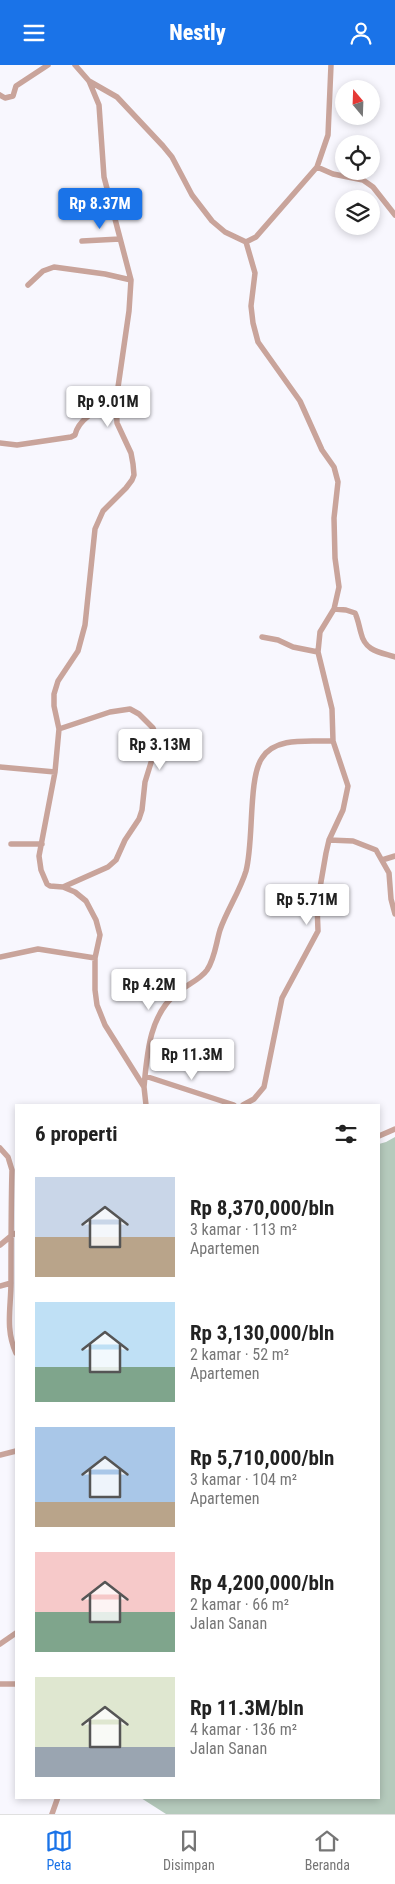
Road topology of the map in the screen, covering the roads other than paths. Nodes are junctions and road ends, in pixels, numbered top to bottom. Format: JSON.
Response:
{"nodes":[{"id":1,"x":48,"y":65,"type":"edge"},
{"id":2,"x":75,"y":65,"type":"edge"},
{"id":3,"x":331,"y":65,"type":"edge"},
{"id":4,"x":89,"y":81,"type":"junction"},
{"id":5,"x":0,"y":95,"type":"edge"},
{"id":6,"x":317,"y":167,"type":"junction"},
{"id":7,"x":395,"y":215,"type":"edge"},
{"id":8,"x":120,"y":239,"type":"junction"},
{"id":9,"x":82,"y":241,"type":"dead end"},
{"id":10,"x":246,"y":242,"type":"junction"},
{"id":11,"x":131,"y":280,"type":"junction"},
{"id":12,"x":28,"y":285,"type":"dead end"},
{"id":13,"x":116,"y":401,"type":"junction"},
{"id":14,"x":0,"y":443,"type":"edge"},
{"id":15,"x":334,"y":609,"type":"junction"},
{"id":16,"x":262,"y":637,"type":"dead end"},
{"id":17,"x":318,"y":652,"type":"junction"},
{"id":18,"x":395,"y":657,"type":"edge"},
{"id":19,"x":59,"y":729,"type":"junction"},
{"id":20,"x":333,"y":741,"type":"junction"},
{"id":21,"x":0,"y":767,"type":"edge"},
{"id":22,"x":55,"y":772,"type":"junction"},
{"id":23,"x":329,"y":840,"type":"junction"},
{"id":24,"x":11,"y":844,"type":"dead end"},
{"id":25,"x":42,"y":845,"type":"junction"},
{"id":26,"x":395,"y":856,"type":"edge"},
{"id":27,"x":382,"y":860,"type":"junction"},
{"id":28,"x":63,"y":887,"type":"junction"},
{"id":29,"x":395,"y":914,"type":"edge"},
{"id":30,"x":0,"y":957,"type":"edge"},
{"id":31,"x":95,"y":958,"type":"junction"},
{"id":32,"x":145,"y":1076,"type":"junction"},
{"id":33,"x":144,"y":1087,"type":"junction"},
{"id":34,"x":220,"y":1103,"type":"edge"},
{"id":35,"x":146,"y":1104,"type":"edge"},
{"id":36,"x":245,"y":1104,"type":"edge"},
{"id":37,"x":395,"y":1129,"type":"edge"},
{"id":38,"x":380,"y":1136,"type":"edge"},
{"id":39,"x":0,"y":1148,"type":"edge"},
{"id":40,"x":14,"y":1235,"type":"edge"},
{"id":41,"x":0,"y":1245,"type":"edge"},
{"id":42,"x":14,"y":1247,"type":"edge"},
{"id":43,"x":11,"y":1283,"type":"junction"},
{"id":44,"x":0,"y":1286,"type":"edge"},
{"id":45,"x":15,"y":1350,"type":"edge"},
{"id":46,"x":15,"y":1451,"type":"edge"},
{"id":47,"x":0,"y":1455,"type":"edge"},
{"id":48,"x":15,"y":1634,"type":"edge"},
{"id":49,"x":0,"y":1644,"type":"edge"},
{"id":50,"x":0,"y":1684,"type":"edge"},
{"id":51,"x":15,"y":1684,"type":"edge"},
{"id":52,"x":57,"y":1799,"type":"edge"},
{"id":53,"x":52,"y":1814,"type":"edge"}],
"edges":[{"from":1,"to":5,"type":"street"},
{"from":2,"to":4,"type":"street"},
{"from":3,"to":6,"type":"street"},
{"from":4,"to":8,"type":"street"},
{"from":4,"to":10,"type":"street"},
{"from":6,"to":7,"type":"street"},
{"from":6,"to":10,"type":"street"},
{"from":8,"to":9,"type":"street"},
{"from":8,"to":11,"type":"street"},
{"from":10,"to":15,"type":"street"},
{"from":11,"to":12,"type":"street"},
{"from":11,"to":13,"type":"street"},
{"from":13,"to":14,"type":"street"},
{"from":13,"to":19,"type":"street"},
{"from":15,"to":17,"type":"street"},
{"from":15,"to":18,"type":"street"},
{"from":16,"to":17,"type":"street"},
{"from":17,"to":20,"type":"street"},
{"from":19,"to":22,"type":"street"},
{"from":19,"to":28,"type":"street"},
{"from":20,"to":23,"type":"street"},
{"from":20,"to":32,"type":"street"},
{"from":21,"to":22,"type":"street"},
{"from":22,"to":25,"type":"street"},
{"from":23,"to":27,"type":"street"},
{"from":23,"to":36,"type":"street"},
{"from":24,"to":25,"type":"street"},
{"from":25,"to":28,"type":"street"},
{"from":26,"to":27,"type":"street"},
{"from":27,"to":29,"type":"street"},
{"from":28,"to":31,"type":"street"},
{"from":30,"to":31,"type":"street"},
{"from":31,"to":33,"type":"street"},
{"from":32,"to":33,"type":"street"},
{"from":32,"to":34,"type":"street"},
{"from":33,"to":35,"type":"street"},
{"from":37,"to":38,"type":"street"},
{"from":39,"to":40,"type":"street"},
{"from":40,"to":41,"type":"street"},
{"from":40,"to":42,"type":"street"},
{"from":42,"to":43,"type":"street"},
{"from":43,"to":44,"type":"street"},
{"from":43,"to":45,"type":"street"},
{"from":46,"to":47,"type":"street"},
{"from":48,"to":49,"type":"street"},
{"from":50,"to":51,"type":"street"},
{"from":52,"to":53,"type":"street"}]}
